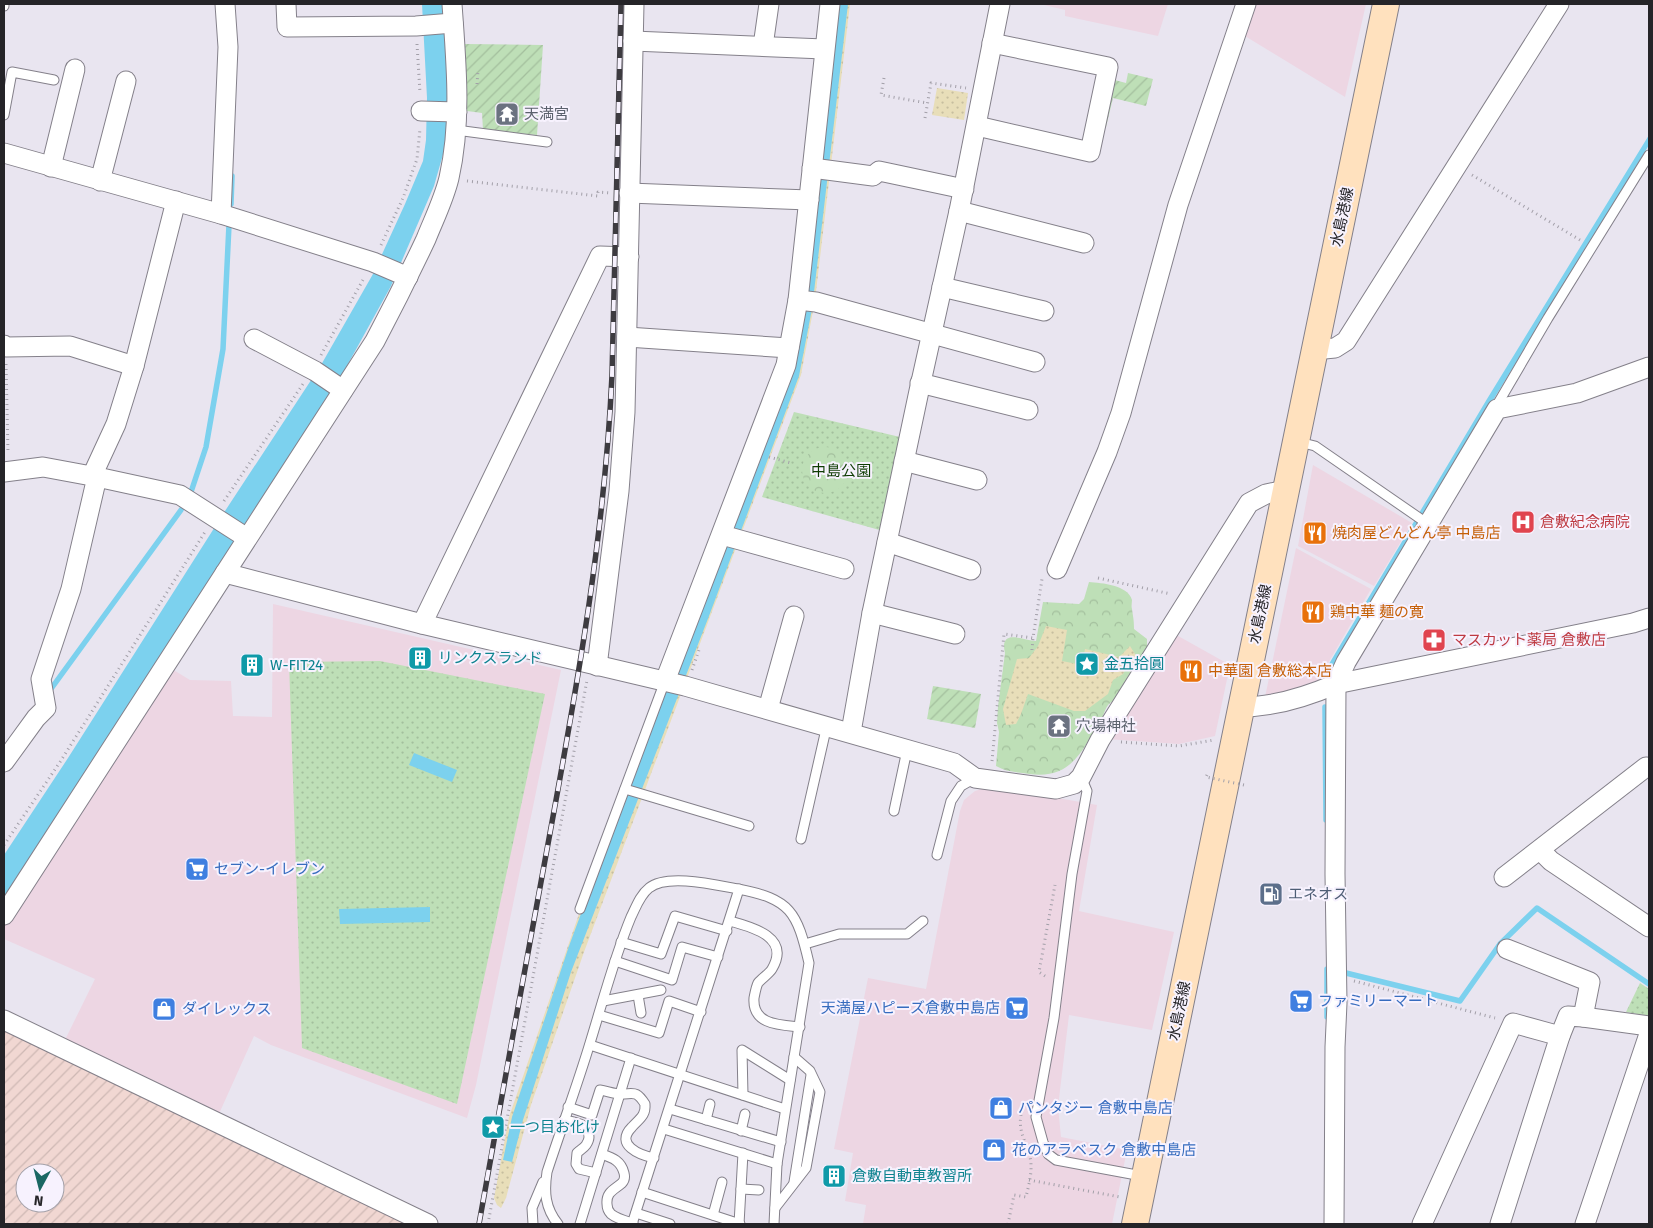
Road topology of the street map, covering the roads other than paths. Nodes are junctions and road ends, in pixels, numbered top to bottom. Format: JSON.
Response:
{"nodes":[{"id":1,"x":226,"y":4,"type":"edge"},
{"id":2,"x":286,"y":4,"type":"edge"},
{"id":3,"x":452,"y":4,"type":"edge"},
{"id":4,"x":634,"y":4,"type":"edge"},
{"id":5,"x":769,"y":4,"type":"edge"},
{"id":6,"x":830,"y":4,"type":"edge"},
{"id":7,"x":1000,"y":4,"type":"edge"},
{"id":8,"x":1246,"y":4,"type":"edge"},
{"id":9,"x":1386,"y":4,"type":"edge"},
{"id":10,"x":1558,"y":4,"type":"edge"},
{"id":11,"x":450,"y":23,"type":"junction"},
{"id":12,"x":633,"y":41,"type":"junction"},
{"id":13,"x":992,"y":43,"type":"junction"},
{"id":14,"x":764,"y":46,"type":"junction"},
{"id":15,"x":824,"y":48,"type":"junction"},
{"id":16,"x":75,"y":69,"type":"dead end"},
{"id":17,"x":8,"y":71,"type":"edge"},
{"id":18,"x":54,"y":80,"type":"dead end"},
{"id":19,"x":126,"y":81,"type":"dead end"},
{"id":20,"x":423,"y":112,"type":"road end"},
{"id":21,"x":4,"y":114,"type":"edge"},
{"id":22,"x":454,"y":118,"type":"junction"},
{"id":23,"x":977,"y":126,"type":"junction"},
{"id":24,"x":546,"y":142,"type":"dead end"},
{"id":25,"x":4,"y":153,"type":"edge"},
{"id":26,"x":1649,"y":155,"type":"edge"},
{"id":27,"x":51,"y":167,"type":"junction"},
{"id":28,"x":819,"y":169,"type":"junction"},
{"id":29,"x":100,"y":181,"type":"junction"},
{"id":30,"x":964,"y":189,"type":"junction"},
{"id":31,"x":629,"y":193,"type":"junction"},
{"id":32,"x":809,"y":200,"type":"junction"},
{"id":33,"x":176,"y":201,"type":"junction"},
{"id":34,"x":959,"y":211,"type":"junction"},
{"id":35,"x":221,"y":214,"type":"junction"},
{"id":36,"x":1084,"y":243,"type":"dead end"},
{"id":37,"x":629,"y":257,"type":"junction"},
{"id":38,"x":404,"y":275,"type":"junction"},
{"id":39,"x":942,"y":287,"type":"junction"},
{"id":40,"x":806,"y":301,"type":"junction"},
{"id":41,"x":1044,"y":312,"type":"dead end"},
{"id":42,"x":932,"y":334,"type":"junction"},
{"id":43,"x":627,"y":337,"type":"junction"},
{"id":44,"x":254,"y":339,"type":"dead end"},
{"id":45,"x":5,"y":346,"type":"edge"},
{"id":46,"x":789,"y":348,"type":"junction"},
{"id":47,"x":1314,"y":350,"type":"junction"},
{"id":48,"x":1036,"y":362,"type":"dead end"},
{"id":49,"x":134,"y":366,"type":"junction"},
{"id":50,"x":1649,"y":367,"type":"edge"},
{"id":51,"x":920,"y":383,"type":"junction"},
{"id":52,"x":340,"y":388,"type":"junction"},
{"id":53,"x":1497,"y":409,"type":"junction"},
{"id":54,"x":1028,"y":410,"type":"dead end"},
{"id":55,"x":1296,"y":442,"type":"junction"},
{"id":56,"x":904,"y":461,"type":"junction"},
{"id":57,"x":6,"y":471,"type":"edge"},
{"id":58,"x":94,"y":476,"type":"junction"},
{"id":59,"x":977,"y":480,"type":"dead end"},
{"id":60,"x":1286,"y":490,"type":"junction"},
{"id":61,"x":1423,"y":520,"type":"junction"},
{"id":62,"x":244,"y":536,"type":"junction"},
{"id":63,"x":729,"y":537,"type":"junction"},
{"id":64,"x":887,"y":542,"type":"junction"},
{"id":65,"x":844,"y":569,"type":"dead end"},
{"id":66,"x":1057,"y":569,"type":"road end"},
{"id":67,"x":971,"y":570,"type":"dead end"},
{"id":68,"x":225,"y":573,"type":"junction"},
{"id":69,"x":872,"y":613,"type":"junction"},
{"id":70,"x":794,"y":616,"type":"dead end"},
{"id":71,"x":1649,"y":618,"type":"edge"},
{"id":72,"x":422,"y":624,"type":"junction"},
{"id":73,"x":955,"y":634,"type":"dead end"},
{"id":74,"x":594,"y":665,"type":"junction"},
{"id":75,"x":674,"y":683,"type":"junction"},
{"id":76,"x":1336,"y":684,"type":"junction"},
{"id":77,"x":1241,"y":707,"type":"junction"},
{"id":78,"x":768,"y":709,"type":"junction"},
{"id":79,"x":827,"y":725,"type":"junction"},
{"id":80,"x":851,"y":732,"type":"junction"},
{"id":81,"x":908,"y":750,"type":"junction"},
{"id":82,"x":4,"y":762,"type":"edge"},
{"id":83,"x":1646,"y":767,"type":"dead end"},
{"id":84,"x":1081,"y":777,"type":"junction"},
{"id":85,"x":983,"y":779,"type":"junction"},
{"id":86,"x":628,"y":791,"type":"junction"},
{"id":87,"x":894,"y":811,"type":"dead end"},
{"id":88,"x":749,"y":826,"type":"dead end"},
{"id":89,"x":801,"y":839,"type":"dead end"},
{"id":90,"x":1540,"y":850,"type":"junction"},
{"id":91,"x":937,"y":855,"type":"dead end"},
{"id":92,"x":1504,"y":877,"type":"dead end"},
{"id":93,"x":739,"y":889,"type":"junction"},
{"id":94,"x":580,"y":909,"type":"dead end"},
{"id":95,"x":4,"y":915,"type":"edge"},
{"id":96,"x":730,"y":920,"type":"junction"},
{"id":97,"x":923,"y":921,"type":"dead end"},
{"id":98,"x":1649,"y":927,"type":"edge"},
{"id":99,"x":727,"y":931,"type":"junction"},
{"id":100,"x":621,"y":942,"type":"junction"},
{"id":101,"x":805,"y":944,"type":"junction"},
{"id":102,"x":1507,"y":949,"type":"dead end"},
{"id":103,"x":718,"y":957,"type":"junction"},
{"id":104,"x":615,"y":961,"type":"junction"},
{"id":105,"x":661,"y":990,"type":"dead end"},
{"id":106,"x":638,"y":995,"type":"junction"},
{"id":107,"x":603,"y":1002,"type":"junction"},
{"id":108,"x":701,"y":1012,"type":"junction"},
{"id":109,"x":641,"y":1014,"type":"dead end"},
{"id":110,"x":599,"y":1015,"type":"junction"},
{"id":111,"x":1583,"y":1017,"type":"junction"},
{"id":112,"x":4,"y":1020,"type":"edge"},
{"id":113,"x":1649,"y":1026,"type":"edge"},
{"id":114,"x":800,"y":1027,"type":"junction"},
{"id":115,"x":1649,"y":1034,"type":"edge"},
{"id":116,"x":1560,"y":1036,"type":"junction"},
{"id":117,"x":590,"y":1045,"type":"junction"},
{"id":118,"x":794,"y":1057,"type":"junction"},
{"id":119,"x":631,"y":1058,"type":"junction"},
{"id":120,"x":681,"y":1075,"type":"junction"},
{"id":121,"x":790,"y":1080,"type":"junction"},
{"id":122,"x":620,"y":1094,"type":"junction"},
{"id":123,"x":743,"y":1095,"type":"junction"},
{"id":124,"x":710,"y":1104,"type":"dead end"},
{"id":125,"x":568,"y":1107,"type":"junction"},
{"id":126,"x":670,"y":1109,"type":"junction"},
{"id":127,"x":785,"y":1109,"type":"junction"},
{"id":128,"x":745,"y":1114,"type":"dead end"},
{"id":129,"x":564,"y":1120,"type":"junction"},
{"id":130,"x":706,"y":1120,"type":"junction"},
{"id":131,"x":664,"y":1129,"type":"junction"},
{"id":132,"x":742,"y":1131,"type":"junction"},
{"id":133,"x":780,"y":1142,"type":"junction"},
{"id":134,"x":743,"y":1153,"type":"junction"},
{"id":135,"x":602,"y":1154,"type":"junction"},
{"id":136,"x":654,"y":1158,"type":"junction"},
{"id":137,"x":777,"y":1164,"type":"junction"},
{"id":138,"x":547,"y":1172,"type":"junction"},
{"id":139,"x":596,"y":1173,"type":"junction"},
{"id":140,"x":1145,"y":1177,"type":"junction"},
{"id":141,"x":722,"y":1182,"type":"dead end"},
{"id":142,"x":741,"y":1189,"type":"junction"},
{"id":143,"x":759,"y":1190,"type":"dead end"},
{"id":144,"x":642,"y":1192,"type":"junction"},
{"id":145,"x":775,"y":1209,"type":"junction"},
{"id":146,"x":636,"y":1212,"type":"junction"},
{"id":147,"x":713,"y":1215,"type":"junction"},
{"id":148,"x":428,"y":1224,"type":"edge"},
{"id":149,"x":533,"y":1224,"type":"edge"},
{"id":150,"x":558,"y":1224,"type":"edge"},
{"id":151,"x":580,"y":1224,"type":"edge"},
{"id":152,"x":632,"y":1224,"type":"edge"},
{"id":153,"x":670,"y":1224,"type":"edge"},
{"id":154,"x":740,"y":1224,"type":"edge"},
{"id":155,"x":774,"y":1224,"type":"edge"},
{"id":156,"x":1135,"y":1224,"type":"edge"},
{"id":157,"x":1334,"y":1224,"type":"edge"},
{"id":158,"x":1422,"y":1224,"type":"edge"},
{"id":159,"x":1500,"y":1224,"type":"edge"},
{"id":160,"x":1586,"y":1224,"type":"edge"}],
"edges":[{"from":1,"to":35,"type":"street"},
{"from":2,"to":11,"type":"street"},
{"from":3,"to":11,"type":"street"},
{"from":4,"to":12,"type":"street"},
{"from":5,"to":14,"type":"street"},
{"from":6,"to":15,"type":"street"},
{"from":7,"to":13,"type":"street"},
{"from":8,"to":66,"type":"street"},
{"from":9,"to":47,"type":"main road","name":"水島港線"},
{"from":10,"to":47,"type":"street"},
{"from":11,"to":22,"type":"street"},
{"from":12,"to":14,"type":"street"},
{"from":12,"to":31,"type":"street"},
{"from":13,"to":23,"type":"street"},
{"from":13,"to":23,"type":"street"},
{"from":14,"to":15,"type":"street"},
{"from":15,"to":28,"type":"street"},
{"from":16,"to":27,"type":"street"},
{"from":17,"to":18,"type":"lane"},
{"from":17,"to":21,"type":"lane"},
{"from":19,"to":29,"type":"street"},
{"from":20,"to":22,"type":"street"},
{"from":22,"to":24,"type":"lane"},
{"from":22,"to":38,"type":"street"},
{"from":23,"to":30,"type":"street"},
{"from":25,"to":27,"type":"street"},
{"from":26,"to":53,"type":"lane"},
{"from":27,"to":29,"type":"street"},
{"from":28,"to":30,"type":"street"},
{"from":28,"to":32,"type":"street"},
{"from":29,"to":33,"type":"street"},
{"from":30,"to":34,"type":"street"},
{"from":31,"to":32,"type":"street"},
{"from":31,"to":37,"type":"street"},
{"from":32,"to":40,"type":"street"},
{"from":33,"to":35,"type":"street"},
{"from":33,"to":49,"type":"street"},
{"from":34,"to":36,"type":"street"},
{"from":34,"to":39,"type":"street"},
{"from":35,"to":38,"type":"street"},
{"from":37,"to":43,"type":"street"},
{"from":37,"to":72,"type":"street"},
{"from":38,"to":52,"type":"street"},
{"from":39,"to":41,"type":"street"},
{"from":39,"to":42,"type":"street"},
{"from":40,"to":42,"type":"street"},
{"from":40,"to":46,"type":"street"},
{"from":42,"to":48,"type":"street"},
{"from":42,"to":51,"type":"street"},
{"from":43,"to":46,"type":"street"},
{"from":43,"to":74,"type":"street"},
{"from":44,"to":52,"type":"street"},
{"from":45,"to":49,"type":"street"},
{"from":46,"to":63,"type":"street"},
{"from":47,"to":55,"type":"main road","name":"水島港線"},
{"from":49,"to":58,"type":"street"},
{"from":50,"to":53,"type":"street"},
{"from":51,"to":54,"type":"street"},
{"from":51,"to":56,"type":"street"},
{"from":52,"to":62,"type":"street"},
{"from":53,"to":61,"type":"street"},
{"from":55,"to":60,"type":"main road","name":"水島港線"},
{"from":55,"to":61,"type":"lane"},
{"from":56,"to":59,"type":"street"},
{"from":56,"to":64,"type":"street"},
{"from":57,"to":58,"type":"street"},
{"from":58,"to":62,"type":"street"},
{"from":58,"to":82,"type":"street"},
{"from":60,"to":77,"type":"main road","name":"水島港線"},
{"from":60,"to":84,"type":"street"},
{"from":61,"to":76,"type":"street"},
{"from":62,"to":68,"type":"street"},
{"from":63,"to":65,"type":"street"},
{"from":63,"to":75,"type":"street"},
{"from":64,"to":67,"type":"street"},
{"from":64,"to":69,"type":"street"},
{"from":68,"to":72,"type":"street"},
{"from":68,"to":95,"type":"street"},
{"from":69,"to":73,"type":"street"},
{"from":69,"to":80,"type":"street"},
{"from":70,"to":78,"type":"street"},
{"from":71,"to":76,"type":"street"},
{"from":72,"to":74,"type":"street"},
{"from":74,"to":75,"type":"street"},
{"from":75,"to":78,"type":"street"},
{"from":75,"to":86,"type":"lane"},
{"from":76,"to":77,"type":"street"},
{"from":76,"to":157,"type":"street"},
{"from":77,"to":140,"type":"main road","name":"水島港線"},
{"from":78,"to":79,"type":"street"},
{"from":79,"to":80,"type":"street"},
{"from":79,"to":89,"type":"lane"},
{"from":80,"to":81,"type":"street"},
{"from":81,"to":85,"type":"street"},
{"from":81,"to":87,"type":"lane"},
{"from":83,"to":90,"type":"street"},
{"from":84,"to":85,"type":"street"},
{"from":84,"to":140,"type":"lane"},
{"from":85,"to":91,"type":"lane"},
{"from":86,"to":88,"type":"lane"},
{"from":86,"to":94,"type":"lane"},
{"from":90,"to":92,"type":"street"},
{"from":90,"to":98,"type":"street"},
{"from":93,"to":96,"type":"lane"},
{"from":93,"to":100,"type":"lane"},
{"from":93,"to":101,"type":"lane"},
{"from":96,"to":99,"type":"lane"},
{"from":96,"to":114,"type":"lane"},
{"from":97,"to":101,"type":"lane"},
{"from":99,"to":100,"type":"lane"},
{"from":99,"to":103,"type":"lane"},
{"from":100,"to":104,"type":"lane"},
{"from":101,"to":114,"type":"lane"},
{"from":102,"to":111,"type":"street"},
{"from":103,"to":104,"type":"lane"},
{"from":103,"to":108,"type":"lane"},
{"from":104,"to":107,"type":"lane"},
{"from":105,"to":106,"type":"lane"},
{"from":106,"to":107,"type":"lane"},
{"from":106,"to":109,"type":"lane"},
{"from":107,"to":110,"type":"lane"},
{"from":108,"to":110,"type":"lane"},
{"from":108,"to":120,"type":"lane"},
{"from":110,"to":117,"type":"lane"},
{"from":111,"to":113,"type":"street"},
{"from":111,"to":116,"type":"street"},
{"from":112,"to":148,"type":"street"},
{"from":114,"to":118,"type":"lane"},
{"from":115,"to":160,"type":"street"},
{"from":116,"to":158,"type":"street"},
{"from":116,"to":159,"type":"street"},
{"from":117,"to":119,"type":"lane"},
{"from":117,"to":125,"type":"lane"},
{"from":118,"to":121,"type":"lane"},
{"from":118,"to":145,"type":"lane"},
{"from":119,"to":120,"type":"lane"},
{"from":119,"to":122,"type":"lane"},
{"from":120,"to":123,"type":"lane"},
{"from":120,"to":126,"type":"lane"},
{"from":121,"to":123,"type":"lane"},
{"from":121,"to":127,"type":"lane"},
{"from":122,"to":125,"type":"lane"},
{"from":122,"to":135,"type":"lane"},
{"from":122,"to":136,"type":"lane"},
{"from":123,"to":127,"type":"lane"},
{"from":124,"to":130,"type":"lane"},
{"from":125,"to":129,"type":"lane"},
{"from":126,"to":130,"type":"lane"},
{"from":126,"to":131,"type":"lane"},
{"from":127,"to":133,"type":"lane"},
{"from":128,"to":132,"type":"lane"},
{"from":129,"to":138,"type":"lane"},
{"from":129,"to":139,"type":"lane"},
{"from":130,"to":132,"type":"lane"},
{"from":131,"to":134,"type":"lane"},
{"from":131,"to":136,"type":"lane"},
{"from":132,"to":133,"type":"lane"},
{"from":133,"to":137,"type":"lane"},
{"from":134,"to":137,"type":"lane"},
{"from":134,"to":142,"type":"lane"},
{"from":135,"to":139,"type":"lane"},
{"from":135,"to":152,"type":"lane"},
{"from":136,"to":144,"type":"lane"},
{"from":137,"to":145,"type":"lane"},
{"from":138,"to":149,"type":"lane"},
{"from":138,"to":150,"type":"lane"},
{"from":139,"to":151,"type":"lane"},
{"from":140,"to":156,"type":"main road","name":"水島港線"},
{"from":141,"to":147,"type":"lane"},
{"from":142,"to":143,"type":"lane"},
{"from":142,"to":154,"type":"lane"},
{"from":144,"to":146,"type":"lane"},
{"from":144,"to":147,"type":"lane"},
{"from":145,"to":155,"type":"lane"},
{"from":146,"to":152,"type":"lane"},
{"from":146,"to":153,"type":"lane"},
{"from":147,"to":154,"type":"lane"}]}
